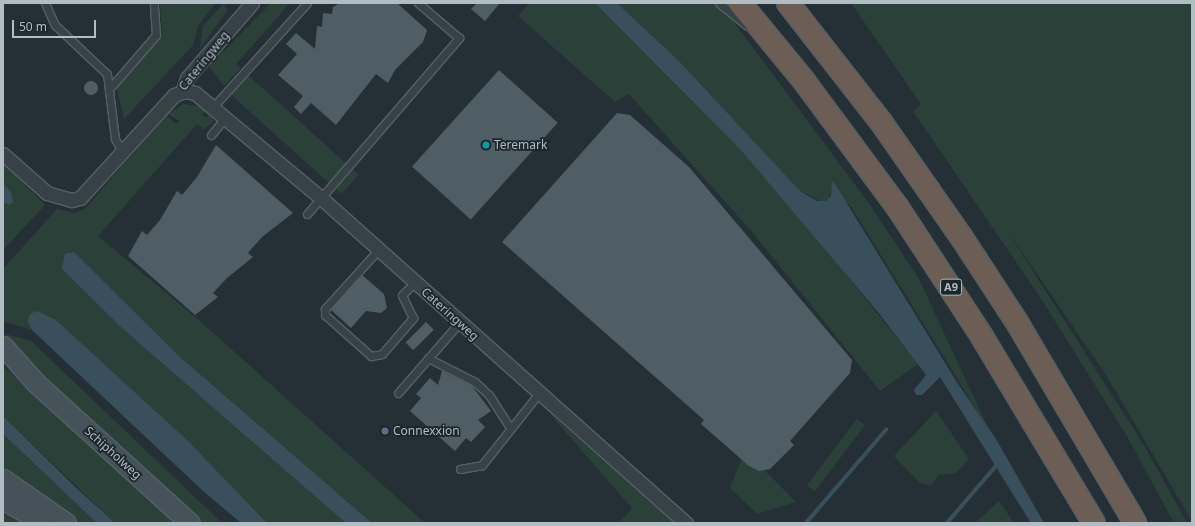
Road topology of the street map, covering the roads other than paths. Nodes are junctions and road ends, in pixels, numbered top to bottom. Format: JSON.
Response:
{"nodes":[{"id":1,"x":45,"y":3,"type":"edge"},
{"id":2,"x":154,"y":3,"type":"edge"},
{"id":3,"x":252,"y":3,"type":"edge"},
{"id":4,"x":307,"y":3,"type":"edge"},
{"id":5,"x":418,"y":3,"type":"edge"},
{"id":6,"x":719,"y":3,"type":"edge"},
{"id":7,"x":740,"y":3,"type":"edge"},
{"id":8,"x":793,"y":7,"type":"edge"},
{"id":9,"x":790,"y":63,"type":"junction"},
{"id":10,"x":110,"y":88,"type":"junction"},
{"id":11,"x":182,"y":92,"type":"junction"},
{"id":12,"x":213,"y":107,"type":"junction"},
{"id":13,"x":225,"y":118,"type":"junction"},
{"id":14,"x":211,"y":135,"type":"dead end"},
{"id":15,"x":122,"y":153,"type":"junction"},
{"id":16,"x":3,"y":154,"type":"edge"},
{"id":17,"x":321,"y":198,"type":"junction"},
{"id":18,"x":308,"y":214,"type":"dead end"},
{"id":19,"x":379,"y":249,"type":"junction"},
{"id":20,"x":414,"y":282,"type":"junction"},
{"id":21,"x":460,"y":322,"type":"junction"},
{"id":22,"x":3,"y":346,"type":"edge"},
{"id":23,"x":428,"y":358,"type":"junction"},
{"id":24,"x":3,"y":360,"type":"edge"},
{"id":25,"x":36,"y":383,"type":"junction"},
{"id":26,"x":398,"y":393,"type":"dead end"},
{"id":27,"x":539,"y":393,"type":"junction"},
{"id":28,"x":511,"y":429,"type":"junction"},
{"id":29,"x":460,"y":469,"type":"dead end"},
{"id":30,"x":3,"y":479,"type":"edge"},
{"id":31,"x":3,"y":499,"type":"edge"},
{"id":32,"x":43,"y":523,"type":"edge"},
{"id":33,"x":66,"y":523,"type":"edge"},
{"id":34,"x":190,"y":523,"type":"edge"},
{"id":35,"x":686,"y":523,"type":"edge"},
{"id":36,"x":1094,"y":523,"type":"edge"},
{"id":37,"x":1134,"y":523,"type":"edge"}],
"edges":[{"from":1,"to":10,"type":"lane"},
{"from":2,"to":10,"type":"lane"},
{"from":3,"to":11,"type":"street","name":"Cateringweg"},
{"from":4,"to":12,"type":"lane"},
{"from":5,"to":17,"type":"lane"},
{"from":6,"to":9,"type":"lane","number":"A9"},
{"from":7,"to":9,"type":"highway","number":"A9"},
{"from":8,"to":37,"type":"highway"},
{"from":9,"to":36,"type":"highway","number":"A9"},
{"from":10,"to":15,"type":"lane"},
{"from":11,"to":12,"type":"street","name":"Cateringweg"},
{"from":11,"to":15,"type":"street","name":"Cateringweg"},
{"from":12,"to":13,"type":"street","name":"Cateringweg"},
{"from":13,"to":14,"type":"lane"},
{"from":13,"to":17,"type":"street","name":"Cateringweg"},
{"from":15,"to":16,"type":"street","name":"Cateringweg"},
{"from":17,"to":18,"type":"lane"},
{"from":17,"to":19,"type":"street","name":"Cateringweg"},
{"from":19,"to":20,"type":"street","name":"Cateringweg"},
{"from":19,"to":20,"type":"lane"},
{"from":20,"to":21,"type":"street","name":"Cateringweg"},
{"from":21,"to":23,"type":"lane"},
{"from":21,"to":27,"type":"street","name":"Cateringweg"},
{"from":22,"to":25,"type":"main road","name":"Schipholweg"},
{"from":23,"to":26,"type":"lane"},
{"from":23,"to":28,"type":"lane"},
{"from":24,"to":25,"type":"main road","name":"Schipholweg"},
{"from":25,"to":34,"type":"main road","name":"Schipholweg"},
{"from":27,"to":28,"type":"lane"},
{"from":27,"to":35,"type":"street","name":"Cateringweg"},
{"from":28,"to":29,"type":"lane"},
{"from":30,"to":33,"type":"main road"},
{"from":31,"to":32,"type":"main road"}]}
